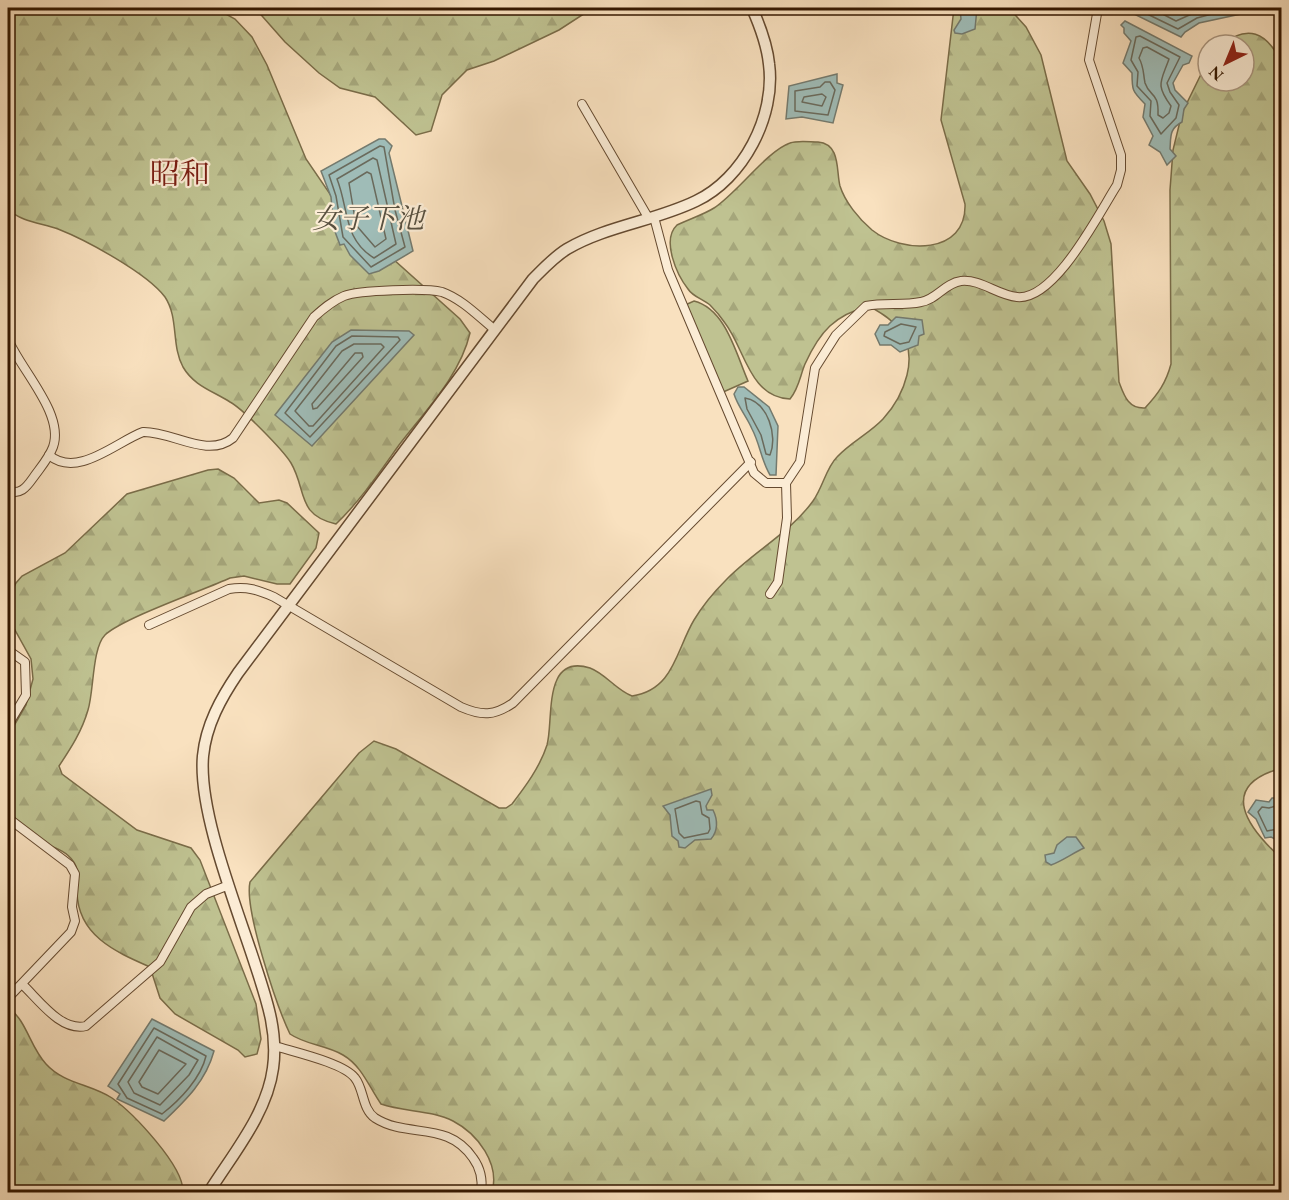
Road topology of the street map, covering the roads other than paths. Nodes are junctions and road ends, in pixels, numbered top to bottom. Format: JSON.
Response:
{"nodes":[{"id":1,"x":752,"y":8,"type":"edge"},
{"id":2,"x":1098,"y":8,"type":"edge"},
{"id":3,"x":582,"y":104,"type":"dead end"},
{"id":4,"x":651,"y":218,"type":"junction"},
{"id":5,"x":495,"y":330,"type":"junction"},
{"id":6,"x":8,"y":339,"type":"edge"},
{"id":7,"x":49,"y":455,"type":"junction"},
{"id":8,"x":751,"y":462,"type":"junction"},
{"id":9,"x":786,"y":483,"type":"junction"},
{"id":10,"x":8,"y":491,"type":"edge"},
{"id":11,"x":770,"y":594,"type":"dead end"},
{"id":12,"x":290,"y":607,"type":"junction"},
{"id":13,"x":149,"y":625,"type":"dead end"},
{"id":14,"x":8,"y":650,"type":"edge"},
{"id":15,"x":8,"y":725,"type":"edge"},
{"id":16,"x":8,"y":818,"type":"edge"},
{"id":17,"x":229,"y":885,"type":"junction"},
{"id":18,"x":22,"y":984,"type":"junction"},
{"id":19,"x":8,"y":998,"type":"edge"},
{"id":20,"x":275,"y":1046,"type":"junction"},
{"id":21,"x":209,"y":1192,"type":"edge"},
{"id":22,"x":481,"y":1192,"type":"edge"}],
"edges":[{"from":1,"to":4,"type":"street"},
{"from":2,"to":9,"type":"street"},
{"from":3,"to":4,"type":"street"},
{"from":4,"to":5,"type":"street"},
{"from":4,"to":8,"type":"street"},
{"from":5,"to":7,"type":"street"},
{"from":5,"to":12,"type":"street"},
{"from":6,"to":7,"type":"street"},
{"from":7,"to":10,"type":"street"},
{"from":8,"to":9,"type":"street"},
{"from":8,"to":12,"type":"street"},
{"from":9,"to":11,"type":"street"},
{"from":12,"to":13,"type":"street"},
{"from":12,"to":17,"type":"street"},
{"from":14,"to":15,"type":"street"},
{"from":16,"to":18,"type":"street"},
{"from":17,"to":18,"type":"street"},
{"from":17,"to":20,"type":"street"},
{"from":18,"to":19,"type":"street"},
{"from":20,"to":21,"type":"street"},
{"from":20,"to":22,"type":"street"}]}
